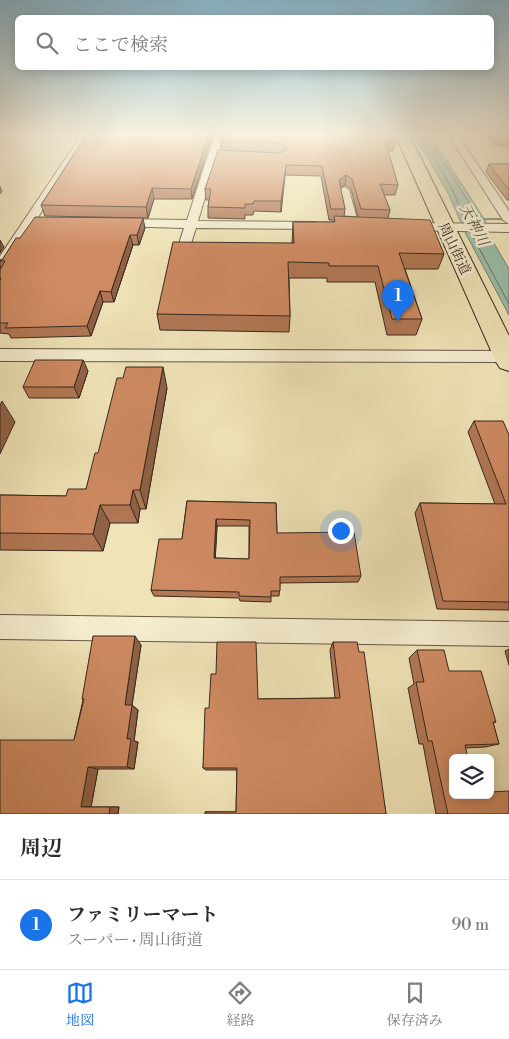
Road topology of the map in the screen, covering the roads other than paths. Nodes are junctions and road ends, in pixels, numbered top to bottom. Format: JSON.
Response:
{"nodes":[{"id":1,"x":65,"y":172,"type":"edge"},
{"id":2,"x":211,"y":172,"type":"edge"},
{"id":3,"x":422,"y":172,"type":"edge"},
{"id":4,"x":478,"y":172,"type":"edge"},
{"id":5,"x":344,"y":190,"type":"dead end"},
{"id":6,"x":506,"y":213,"type":"edge"},
{"id":7,"x":112,"y":223,"type":"edge"},
{"id":8,"x":192,"y":225,"type":"junction"},
{"id":9,"x":324,"y":226,"type":"edge"},
{"id":10,"x":353,"y":227,"type":"edge"},
{"id":11,"x":400,"y":227,"type":"edge"},
{"id":12,"x":452,"y":228,"type":"junction"},
{"id":13,"x":509,"y":228,"type":"edge"},
{"id":14,"x":183,"y":250,"type":"edge"},
{"id":15,"x":0,"y":266,"type":"edge"},
{"id":16,"x":0,"y":355,"type":"edge"},
{"id":17,"x":508,"y":360,"type":"edge"},
{"id":18,"x":0,"y":627,"type":"edge"},
{"id":19,"x":509,"y":634,"type":"edge"}],
"edges":[{"from":1,"to":15,"type":"street"},
{"from":2,"to":8,"type":"street"},
{"from":3,"to":12,"type":"highway","name":"周山街道"},
{"from":4,"to":6,"type":"street"},
{"from":5,"to":10,"type":"street"},
{"from":7,"to":8,"type":"street"},
{"from":8,"to":9,"type":"street"},
{"from":8,"to":14,"type":"street"},
{"from":11,"to":12,"type":"street"},
{"from":12,"to":13,"type":"street"},
{"from":12,"to":17,"type":"highway","name":"周山街道"},
{"from":16,"to":17,"type":"street"},
{"from":18,"to":19,"type":"street"}]}
